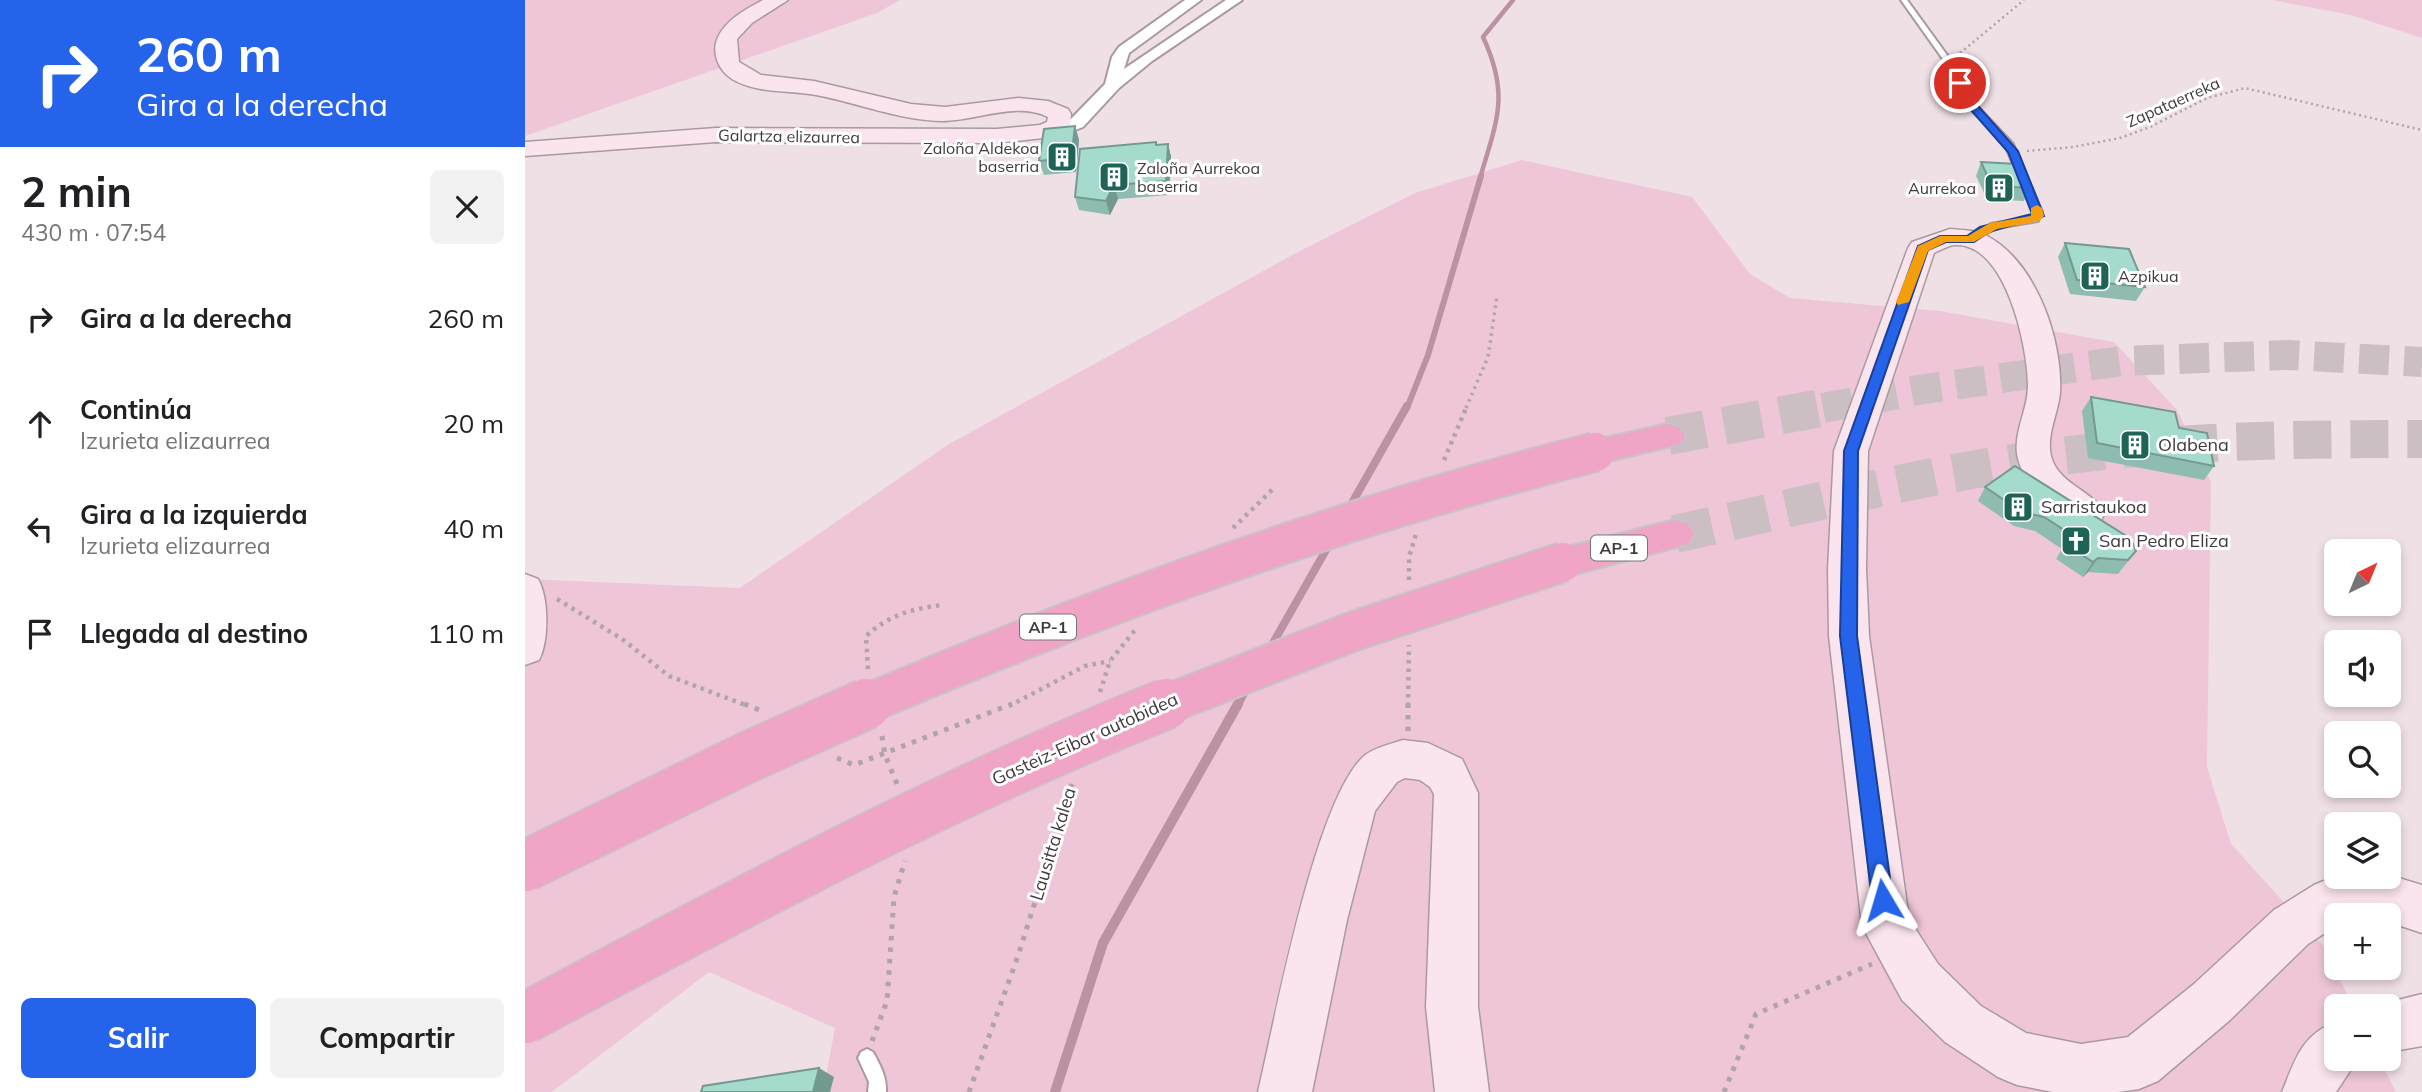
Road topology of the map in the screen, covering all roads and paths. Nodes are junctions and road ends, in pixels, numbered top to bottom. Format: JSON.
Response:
{"nodes":[{"id":1,"x":778,"y":0,"type":"edge"},
{"id":2,"x":1194,"y":0,"type":"edge"},
{"id":3,"x":1235,"y":0,"type":"edge"},
{"id":4,"x":1904,"y":0,"type":"edge"},
{"id":5,"x":2024,"y":0,"type":"edge"},
{"id":6,"x":1948,"y":62,"type":"junction"},
{"id":7,"x":1113,"y":85,"type":"junction"},
{"id":8,"x":1053,"y":129,"type":"junction"},
{"id":9,"x":2422,"y":130,"type":"edge"},
{"id":10,"x":525,"y":149,"type":"edge"},
{"id":11,"x":2013,"y":151,"type":"junction"},
{"id":12,"x":1970,"y":239,"type":"junction"},
{"id":13,"x":1668,"y":436,"type":"tunnel mouth"},
{"id":14,"x":1273,"y":489,"type":"dead end"},
{"id":15,"x":2087,"y":513,"type":"edge"},
{"id":16,"x":1675,"y":534,"type":"tunnel mouth"},
{"id":17,"x":1224,"y":536,"type":"dead end"},
{"id":18,"x":525,"y":589,"type":"edge"},
{"id":19,"x":1142,"y":622,"type":"dead end"},
{"id":20,"x":525,"y":649,"type":"edge"},
{"id":21,"x":1097,"y":698,"type":"dead end"},
{"id":22,"x":885,"y":755,"type":"dead end"},
{"id":23,"x":1074,"y":777,"type":"dead end"},
{"id":24,"x":898,"y":788,"type":"dead end"},
{"id":25,"x":905,"y":848,"type":"dead end"},
{"id":26,"x":525,"y":866,"type":"edge"},
{"id":27,"x":2422,"y":909,"type":"edge"},
{"id":28,"x":1902,"y":951,"type":"junction"},
{"id":29,"x":525,"y":1018,"type":"edge"},
{"id":30,"x":2422,"y":1020,"type":"edge"},
{"id":31,"x":2401,"y":1024,"type":"edge"},
{"id":32,"x":867,"y":1058,"type":"joint"},
{"id":33,"x":2324,"y":1060,"type":"edge"},
{"id":34,"x":877,"y":1092,"type":"edge"},
{"id":35,"x":969,"y":1092,"type":"edge"},
{"id":36,"x":1285,"y":1092,"type":"edge"},
{"id":37,"x":1462,"y":1092,"type":"edge"},
{"id":38,"x":1724,"y":1092,"type":"edge"},
{"id":39,"x":2309,"y":1092,"type":"edge"}],
"edges":[{"from":1,"to":8,"type":"street"},
{"from":2,"to":7,"type":"street","name":"Galartza elizaurrea"},
{"from":3,"to":7,"type":"street","name":"Galartza elizaurrea"},
{"from":4,"to":6,"type":"lane"},
{"from":5,"to":6,"type":"path"},
{"from":6,"to":11,"type":"lane"},
{"from":7,"to":8,"type":"street","name":"Galartza elizaurrea"},
{"from":8,"to":10,"type":"street","name":"Galartza elizaurrea"},
{"from":9,"to":11,"type":"path","name":"Zapataerreka"},
{"from":11,"to":12,"type":"lane"},
{"from":12,"to":15,"type":"street"},
{"from":12,"to":28,"type":"street"},
{"from":13,"to":26,"type":"highway","number":"AP-1","bridge":true},
{"from":14,"to":17,"type":"path"},
{"from":16,"to":29,"type":"highway","name":"Gasteiz-Eibar autobidea","number":"AP-1","bridge":true},
{"from":18,"to":20,"type":"street"},
{"from":19,"to":21,"type":"path"},
{"from":22,"to":24,"type":"path"},
{"from":23,"to":35,"type":"path","name":"Lausitta kalea"},
{"from":25,"to":32,"type":"path"},
{"from":27,"to":28,"type":"street"},
{"from":28,"to":38,"type":"path"},
{"from":30,"to":31,"type":"street"},
{"from":32,"to":34,"type":"lane"},
{"from":33,"to":39,"type":"street"},
{"from":36,"to":37,"type":"street"}]}
